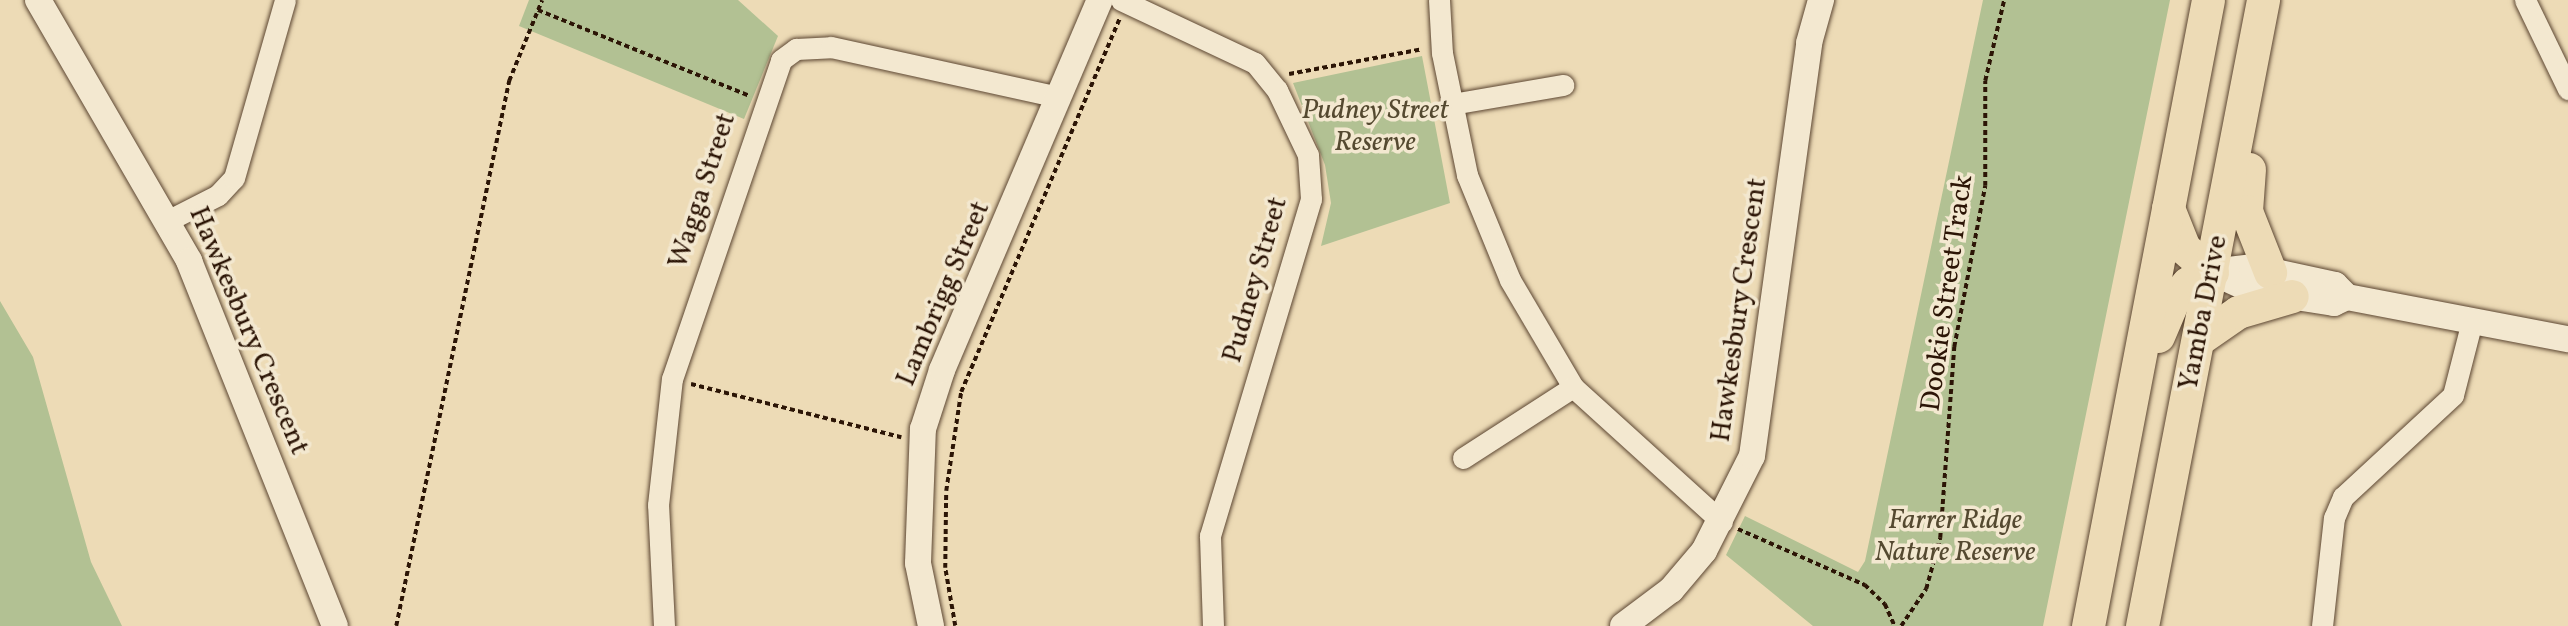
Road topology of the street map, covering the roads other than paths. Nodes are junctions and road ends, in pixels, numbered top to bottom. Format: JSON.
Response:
{"nodes":[{"id":1,"x":38,"y":0,"type":"edge"},
{"id":2,"x":285,"y":0,"type":"edge"},
{"id":3,"x":1100,"y":0,"type":"edge"},
{"id":4,"x":1439,"y":0,"type":"edge"},
{"id":5,"x":1821,"y":0,"type":"edge"},
{"id":6,"x":2208,"y":0,"type":"edge"},
{"id":7,"x":2263,"y":0,"type":"edge"},
{"id":8,"x":2525,"y":0,"type":"edge"},
{"id":9,"x":1124,"y":1,"type":"edge"},
{"id":10,"x":2248,"y":77,"type":"junction"},
{"id":11,"x":1563,"y":85,"type":"dead end"},
{"id":12,"x":2568,"y":89,"type":"edge"},
{"id":13,"x":1059,"y":97,"type":"junction"},
{"id":14,"x":1452,"y":104,"type":"junction"},
{"id":15,"x":2168,"y":208,"type":"junction"},
{"id":16,"x":169,"y":220,"type":"junction"},
{"id":17,"x":2212,"y":272,"type":"junction"},
{"id":18,"x":2281,"y":284,"type":"junction"},
{"id":19,"x":2472,"y":321,"type":"junction"},
{"id":20,"x":2199,"y":339,"type":"junction"},
{"id":21,"x":2568,"y":340,"type":"edge"},
{"id":22,"x":1573,"y":387,"type":"junction"},
{"id":23,"x":2134,"y":393,"type":"junction"},
{"id":24,"x":1463,"y":458,"type":"dead end"},
{"id":25,"x":1722,"y":522,"type":"junction"},
{"id":26,"x":335,"y":626,"type":"edge"},
{"id":27,"x":664,"y":626,"type":"edge"},
{"id":28,"x":932,"y":626,"type":"edge"},
{"id":29,"x":1213,"y":626,"type":"edge"},
{"id":30,"x":1623,"y":626,"type":"edge"},
{"id":31,"x":2088,"y":626,"type":"edge"},
{"id":32,"x":2142,"y":626,"type":"edge"},
{"id":33,"x":2322,"y":626,"type":"edge"}],
"edges":[{"from":1,"to":16,"type":"street","name":"Hawkesbury Crescent"},
{"from":2,"to":16,"type":"street"},
{"from":3,"to":13,"type":"street","name":"Lambrigg Street"},
{"from":4,"to":14,"type":"street"},
{"from":5,"to":25,"type":"street","name":"Hawkesbury Crescent"},
{"from":6,"to":15,"type":"main road","name":"Yamba Drive"},
{"from":7,"to":10,"type":"main road","name":"Yamba Drive"},
{"from":8,"to":12,"type":"street"},
{"from":9,"to":29,"type":"street","name":"Pudney Street"},
{"from":10,"to":17,"type":"main road","name":"Yamba Drive"},
{"from":10,"to":18,"type":"main road"},
{"from":11,"to":14,"type":"street"},
{"from":13,"to":27,"type":"street","name":"Wagga Street"},
{"from":13,"to":28,"type":"street","name":"Lambrigg Street"},
{"from":14,"to":22,"type":"street"},
{"from":15,"to":17,"type":"main road"},
{"from":15,"to":23,"type":"main road","name":"Yamba Drive"},
{"from":16,"to":26,"type":"street","name":"Hawkesbury Crescent"},
{"from":17,"to":18,"type":"street"},
{"from":17,"to":20,"type":"main road","name":"Yamba Drive"},
{"from":17,"to":23,"type":"main road"},
{"from":18,"to":19,"type":"street"},
{"from":18,"to":20,"type":"main road"},
{"from":19,"to":21,"type":"street"},
{"from":19,"to":33,"type":"street"},
{"from":20,"to":32,"type":"main road","name":"Yamba Drive"},
{"from":22,"to":24,"type":"street"},
{"from":22,"to":25,"type":"street"},
{"from":23,"to":31,"type":"main road","name":"Yamba Drive"},
{"from":25,"to":30,"type":"street","name":"Hawkesbury Crescent"}]}
